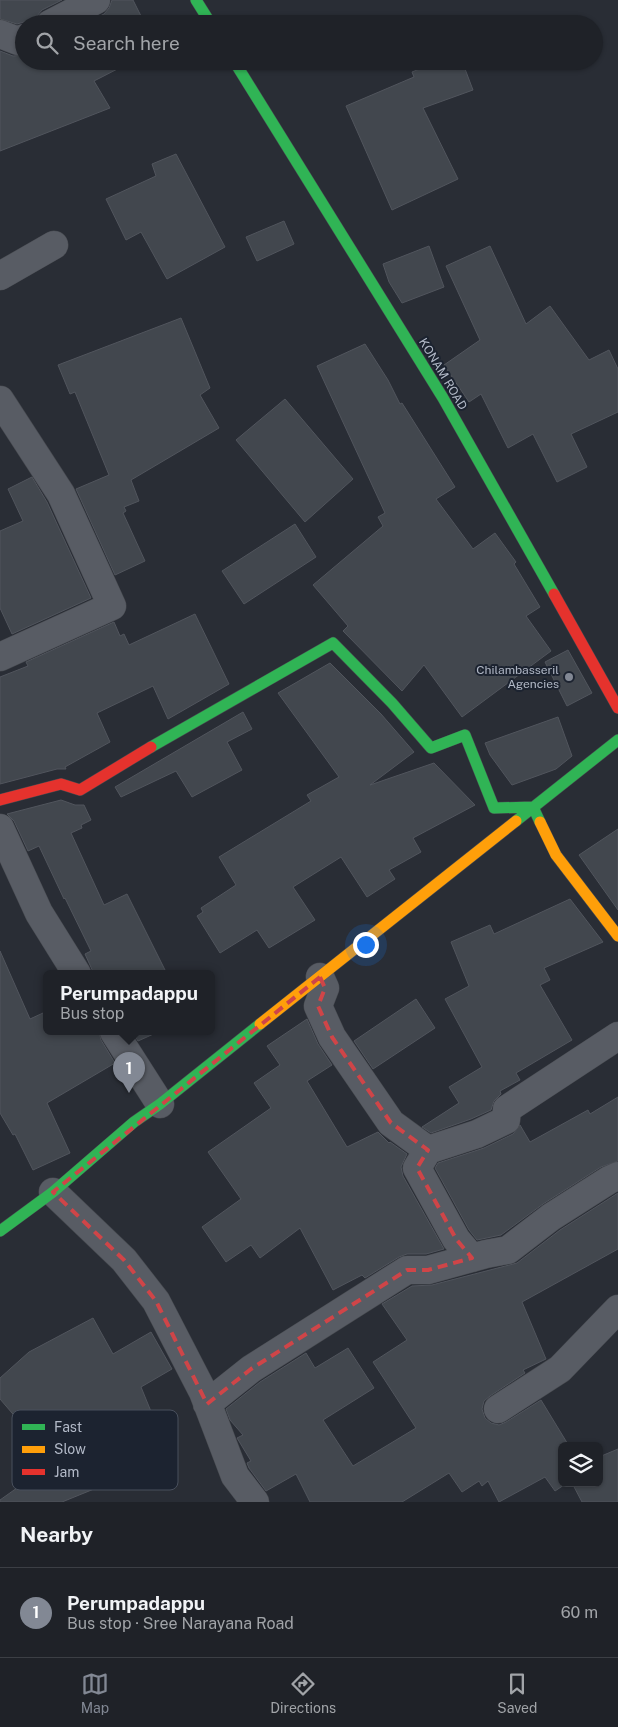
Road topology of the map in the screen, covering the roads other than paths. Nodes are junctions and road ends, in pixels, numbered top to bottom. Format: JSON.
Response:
{"nodes":[{"id":1,"x":96,"y":0,"type":"edge"},
{"id":2,"x":196,"y":0,"type":"edge"},
{"id":3,"x":67,"y":15,"type":"edge"},
{"id":4,"x":205,"y":15,"type":"edge"},
{"id":5,"x":0,"y":34,"type":"edge"},
{"id":6,"x":15,"y":40,"type":"edge"},
{"id":7,"x":240,"y":70,"type":"edge"},
{"id":8,"x":54,"y":245,"type":"dead end"},
{"id":9,"x":0,"y":276,"type":"edge"},
{"id":10,"x":0,"y":400,"type":"edge"},
{"id":11,"x":0,"y":657,"type":"edge"},
{"id":12,"x":618,"y":708,"type":"edge"},
{"id":13,"x":618,"y":740,"type":"edge"},
{"id":14,"x":0,"y":800,"type":"edge"},
{"id":15,"x":533,"y":807,"type":"junction"},
{"id":16,"x":0,"y":828,"type":"edge"},
{"id":17,"x":10,"y":878,"type":"edge"},
{"id":18,"x":618,"y":936,"type":"edge"},
{"id":19,"x":75,"y":970,"type":"edge"},
{"id":20,"x":320,"y":977,"type":"junction"},
{"id":21,"x":116,"y":1035,"type":"edge"},
{"id":22,"x":618,"y":1036,"type":"edge"},
{"id":23,"x":160,"y":1104,"type":"junction"},
{"id":24,"x":428,"y":1150,"type":"junction"},
{"id":25,"x":618,"y":1176,"type":"edge"},
{"id":26,"x":52,"y":1192,"type":"junction"},
{"id":27,"x":0,"y":1231,"type":"edge"},
{"id":28,"x":472,"y":1258,"type":"junction"},
{"id":29,"x":618,"y":1309,"type":"edge"},
{"id":30,"x":208,"y":1404,"type":"junction"},
{"id":31,"x":498,"y":1409,"type":"dead end"},
{"id":32,"x":256,"y":1502,"type":"edge"}],
"edges":[{"from":1,"to":3,"type":"street"},
{"from":2,"to":4,"type":"street"},
{"from":5,"to":6,"type":"street"},
{"from":7,"to":12,"type":"street","name":"KONAM ROAD"},
{"from":8,"to":9,"type":"street"},
{"from":10,"to":11,"type":"street"},
{"from":13,"to":15,"type":"street"},
{"from":14,"to":15,"type":"street"},
{"from":15,"to":18,"type":"street"},
{"from":15,"to":20,"type":"street"},
{"from":16,"to":17,"type":"street"},
{"from":17,"to":19,"type":"street"},
{"from":20,"to":23,"type":"street"},
{"from":20,"to":24,"type":"street"},
{"from":21,"to":23,"type":"street"},
{"from":22,"to":24,"type":"street"},
{"from":23,"to":26,"type":"street"},
{"from":24,"to":28,"type":"street"},
{"from":25,"to":28,"type":"street"},
{"from":26,"to":27,"type":"street"},
{"from":26,"to":30,"type":"street"},
{"from":28,"to":30,"type":"street"},
{"from":29,"to":31,"type":"street"},
{"from":30,"to":32,"type":"street"}]}
